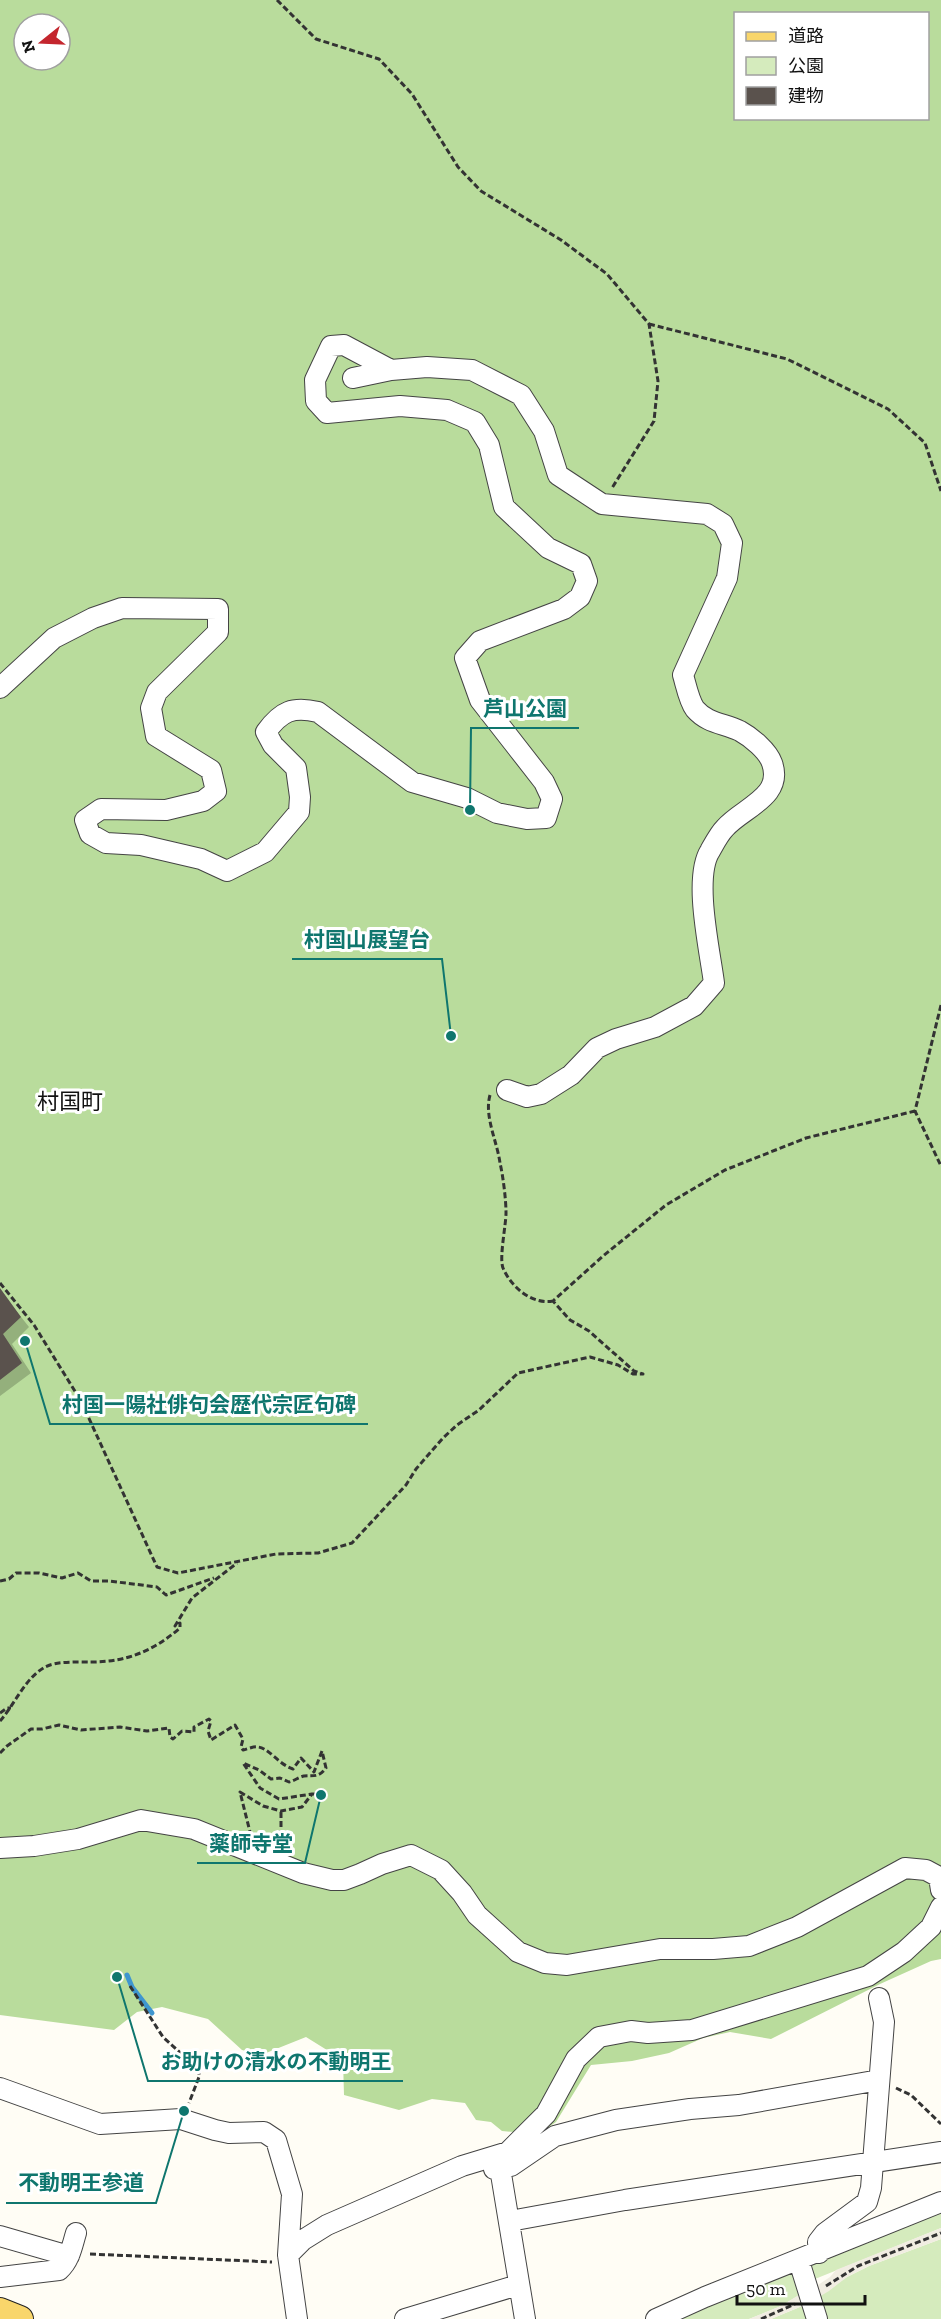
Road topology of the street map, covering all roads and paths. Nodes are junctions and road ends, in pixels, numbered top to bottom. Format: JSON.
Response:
{"nodes":[{"id":1,"x":277,"y":0,"type":"edge"},
{"id":2,"x":649,"y":324,"type":"junction"},
{"id":3,"x":391,"y":370,"type":"junction"},
{"id":4,"x":353,"y":378,"type":"dead end"},
{"id":5,"x":941,"y":491,"type":"edge"},
{"id":6,"x":602,"y":504,"type":"junction"},
{"id":7,"x":0,"y":688,"type":"edge"},
{"id":8,"x":941,"y":1005,"type":"edge"},
{"id":9,"x":507,"y":1090,"type":"joint"},
{"id":10,"x":915,"y":1111,"type":"junction"},
{"id":11,"x":941,"y":1166,"type":"edge"},
{"id":12,"x":0,"y":1283,"type":"edge"},
{"id":13,"x":553,"y":1301,"type":"junction"},
{"id":14,"x":238,"y":1562,"type":"junction"},
{"id":15,"x":0,"y":1581,"type":"edge"},
{"id":16,"x":11,"y":1708,"type":"junction"},
{"id":17,"x":0,"y":1713,"type":"edge"},
{"id":18,"x":0,"y":1719,"type":"edge"},
{"id":19,"x":0,"y":1753,"type":"edge"},
{"id":20,"x":312,"y":1794,"type":"junction"},
{"id":21,"x":320,"y":1794,"type":"dead end"},
{"id":22,"x":281,"y":1811,"type":"junction"},
{"id":23,"x":281,"y":1834,"type":"dead end"},
{"id":24,"x":251,"y":1837,"type":"dead end"},
{"id":25,"x":0,"y":1848,"type":"edge"},
{"id":26,"x":941,"y":1890,"type":"edge"},
{"id":27,"x":941,"y":1908,"type":"edge"},
{"id":28,"x":130,"y":1986,"type":"dead end"},
{"id":29,"x":879,"y":1998,"type":"dead end"},
{"id":30,"x":879,"y":2080,"type":"junction"},
{"id":31,"x":0,"y":2088,"type":"edge"},
{"id":32,"x":185,"y":2120,"type":"junction"},
{"id":33,"x":941,"y":2124,"type":"edge"},
{"id":34,"x":941,"y":2152,"type":"edge"},
{"id":35,"x":874,"y":2163,"type":"junction"},
{"id":36,"x":469,"y":2164,"type":"junction"},
{"id":37,"x":500,"y":2168,"type":"junction"},
{"id":38,"x":941,"y":2202,"type":"edge"},
{"id":39,"x":510,"y":2222,"type":"junction"},
{"id":40,"x":76,"y":2233,"type":"dead end"},
{"id":41,"x":941,"y":2234,"type":"edge"},
{"id":42,"x":0,"y":2236,"type":"edge"},
{"id":43,"x":819,"y":2253,"type":"junction"},
{"id":44,"x":69,"y":2254,"type":"junction"},
{"id":45,"x":289,"y":2259,"type":"junction"},
{"id":46,"x":799,"y":2261,"type":"junction"},
{"id":47,"x":0,"y":2277,"type":"edge"},
{"id":48,"x":518,"y":2285,"type":"junction"},
{"id":49,"x":810,"y":2295,"type":"junction"},
{"id":50,"x":0,"y":2311,"type":"edge"},
{"id":51,"x":20,"y":2319,"type":"edge"},
{"id":52,"x":297,"y":2319,"type":"edge"},
{"id":53,"x":405,"y":2319,"type":"edge"},
{"id":54,"x":525,"y":2319,"type":"edge"},
{"id":55,"x":656,"y":2319,"type":"edge"},
{"id":56,"x":761,"y":2319,"type":"edge"},
{"id":57,"x":818,"y":2319,"type":"edge"}],
"edges":[{"from":1,"to":2,"type":"path"},
{"from":2,"to":5,"type":"path"},
{"from":2,"to":6,"type":"path"},
{"from":3,"to":4,"type":"street"},
{"from":3,"to":6,"type":"street"},
{"from":3,"to":7,"type":"street"},
{"from":6,"to":9,"type":"street"},
{"from":8,"to":10,"type":"path"},
{"from":9,"to":13,"type":"path"},
{"from":10,"to":11,"type":"path"},
{"from":10,"to":13,"type":"path"},
{"from":12,"to":14,"type":"path"},
{"from":13,"to":14,"type":"path"},
{"from":14,"to":15,"type":"path"},
{"from":14,"to":16,"type":"path"},
{"from":16,"to":17,"type":"path"},
{"from":16,"to":18,"type":"path"},
{"from":19,"to":20,"type":"path"},
{"from":20,"to":21,"type":"path"},
{"from":20,"to":22,"type":"path"},
{"from":22,"to":23,"type":"path"},
{"from":22,"to":24,"type":"path"},
{"from":25,"to":26,"type":"street"},
{"from":27,"to":36,"type":"street"},
{"from":28,"to":32,"type":"path"},
{"from":29,"to":30,"type":"street"},
{"from":30,"to":33,"type":"path"},
{"from":30,"to":35,"type":"street"},
{"from":30,"to":37,"type":"street"},
{"from":31,"to":32,"type":"street"},
{"from":32,"to":45,"type":"street"},
{"from":34,"to":35,"type":"street"},
{"from":35,"to":39,"type":"street"},
{"from":35,"to":43,"type":"street"},
{"from":36,"to":37,"type":"street"},
{"from":36,"to":45,"type":"street"},
{"from":37,"to":39,"type":"street"},
{"from":38,"to":43,"type":"street"},
{"from":39,"to":48,"type":"street"},
{"from":40,"to":44,"type":"street"},
{"from":41,"to":49,"type":"path"},
{"from":42,"to":44,"type":"street"},
{"from":43,"to":46,"type":"street"},
{"from":44,"to":45,"type":"path"},
{"from":44,"to":47,"type":"street"},
{"from":45,"to":52,"type":"street"},
{"from":46,"to":49,"type":"street"},
{"from":46,"to":55,"type":"street"},
{"from":48,"to":53,"type":"street"},
{"from":48,"to":54,"type":"street"},
{"from":49,"to":56,"type":"path"},
{"from":49,"to":57,"type":"street"},
{"from":50,"to":51,"type":"main road"}]}
